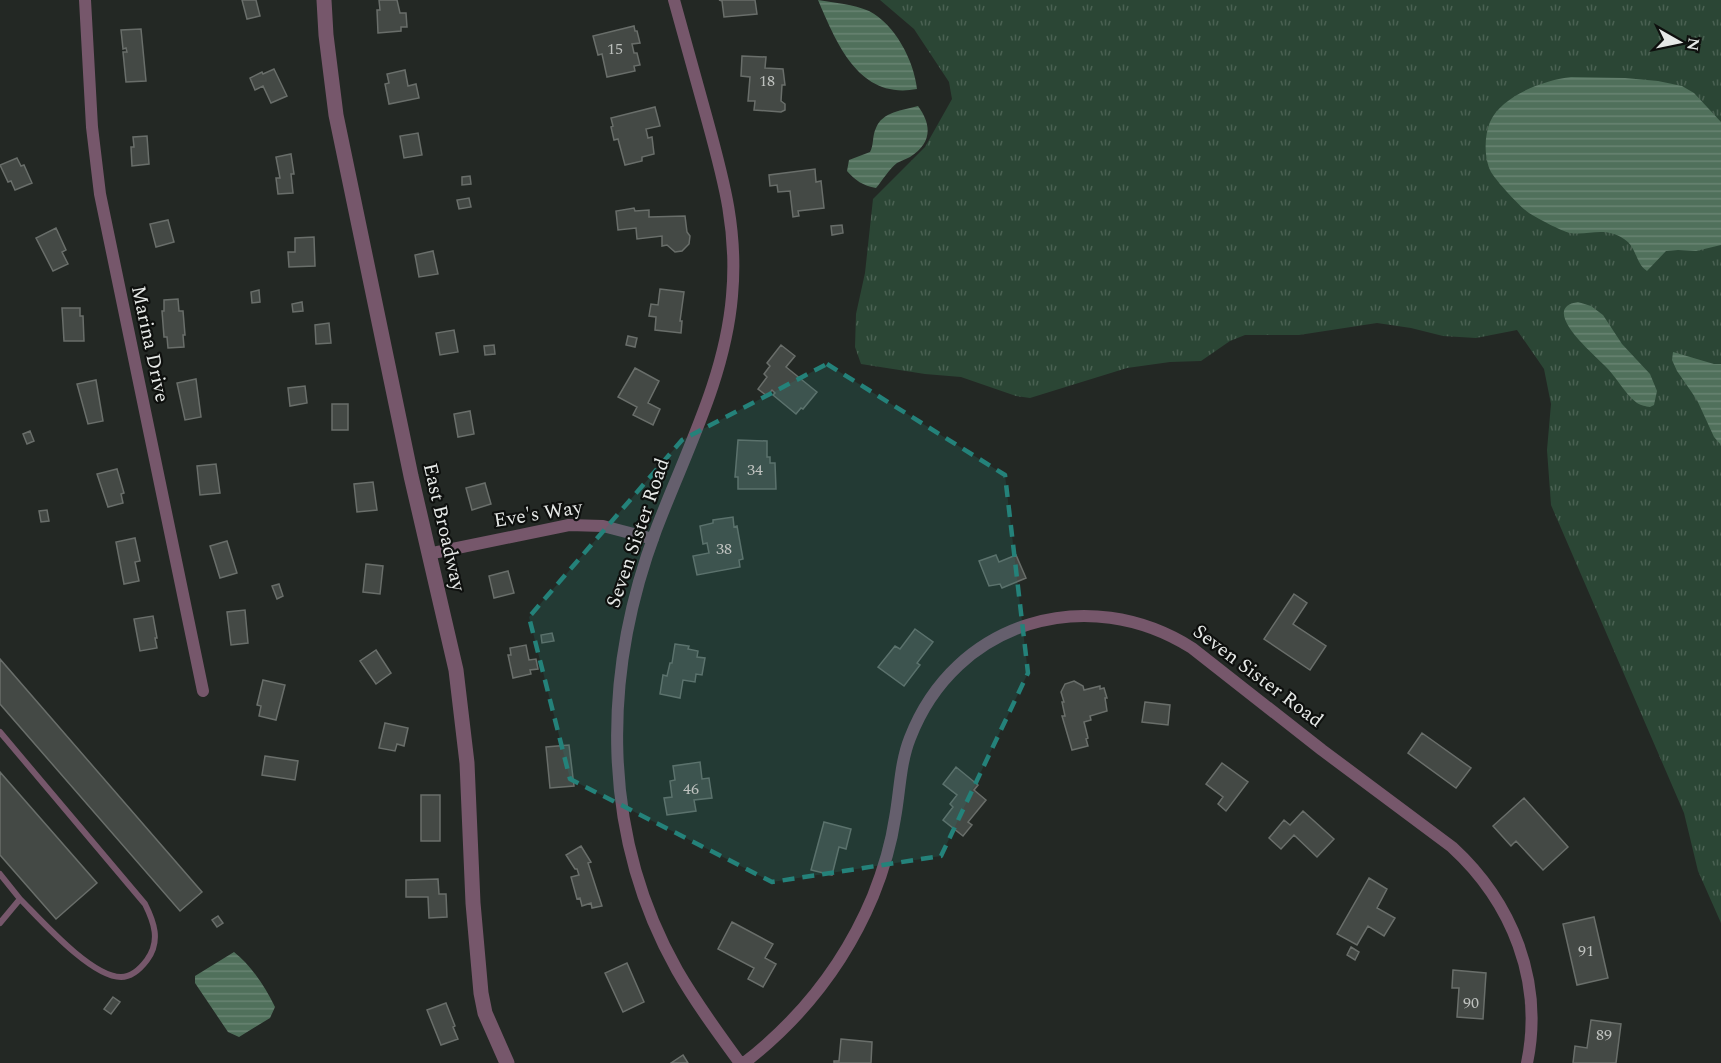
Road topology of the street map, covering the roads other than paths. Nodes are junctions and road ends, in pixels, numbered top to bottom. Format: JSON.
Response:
{"nodes":[{"id":1,"x":85,"y":0,"type":"edge"},
{"id":2,"x":324,"y":0,"type":"edge"},
{"id":3,"x":674,"y":0,"type":"edge"},
{"id":4,"x":653,"y":539,"type":"junction"},
{"id":5,"x":428,"y":554,"type":"junction"},
{"id":6,"x":202,"y":692,"type":"dead end"},
{"id":7,"x":0,"y":732,"type":"edge"},
{"id":8,"x":0,"y":873,"type":"edge"},
{"id":9,"x":20,"y":899,"type":"junction"},
{"id":10,"x":0,"y":923,"type":"edge"},
{"id":11,"x":507,"y":1063,"type":"edge"},
{"id":12,"x":742,"y":1063,"type":"edge"},
{"id":13,"x":1527,"y":1063,"type":"edge"}],
"edges":[{"from":1,"to":6,"type":"street","name":"Marina Drive"},
{"from":2,"to":5,"type":"street","name":"East Broadway"},
{"from":3,"to":4,"type":"street","name":"Seven Sister Road"},
{"from":4,"to":5,"type":"street","name":"Eve's Way"},
{"from":4,"to":12,"type":"street","name":"Seven Sister Road"},
{"from":5,"to":11,"type":"street","name":"East Broadway"},
{"from":7,"to":9,"type":"lane"},
{"from":8,"to":9,"type":"lane"},
{"from":9,"to":10,"type":"lane"},
{"from":12,"to":13,"type":"street","name":"Seven Sister Road"}]}
